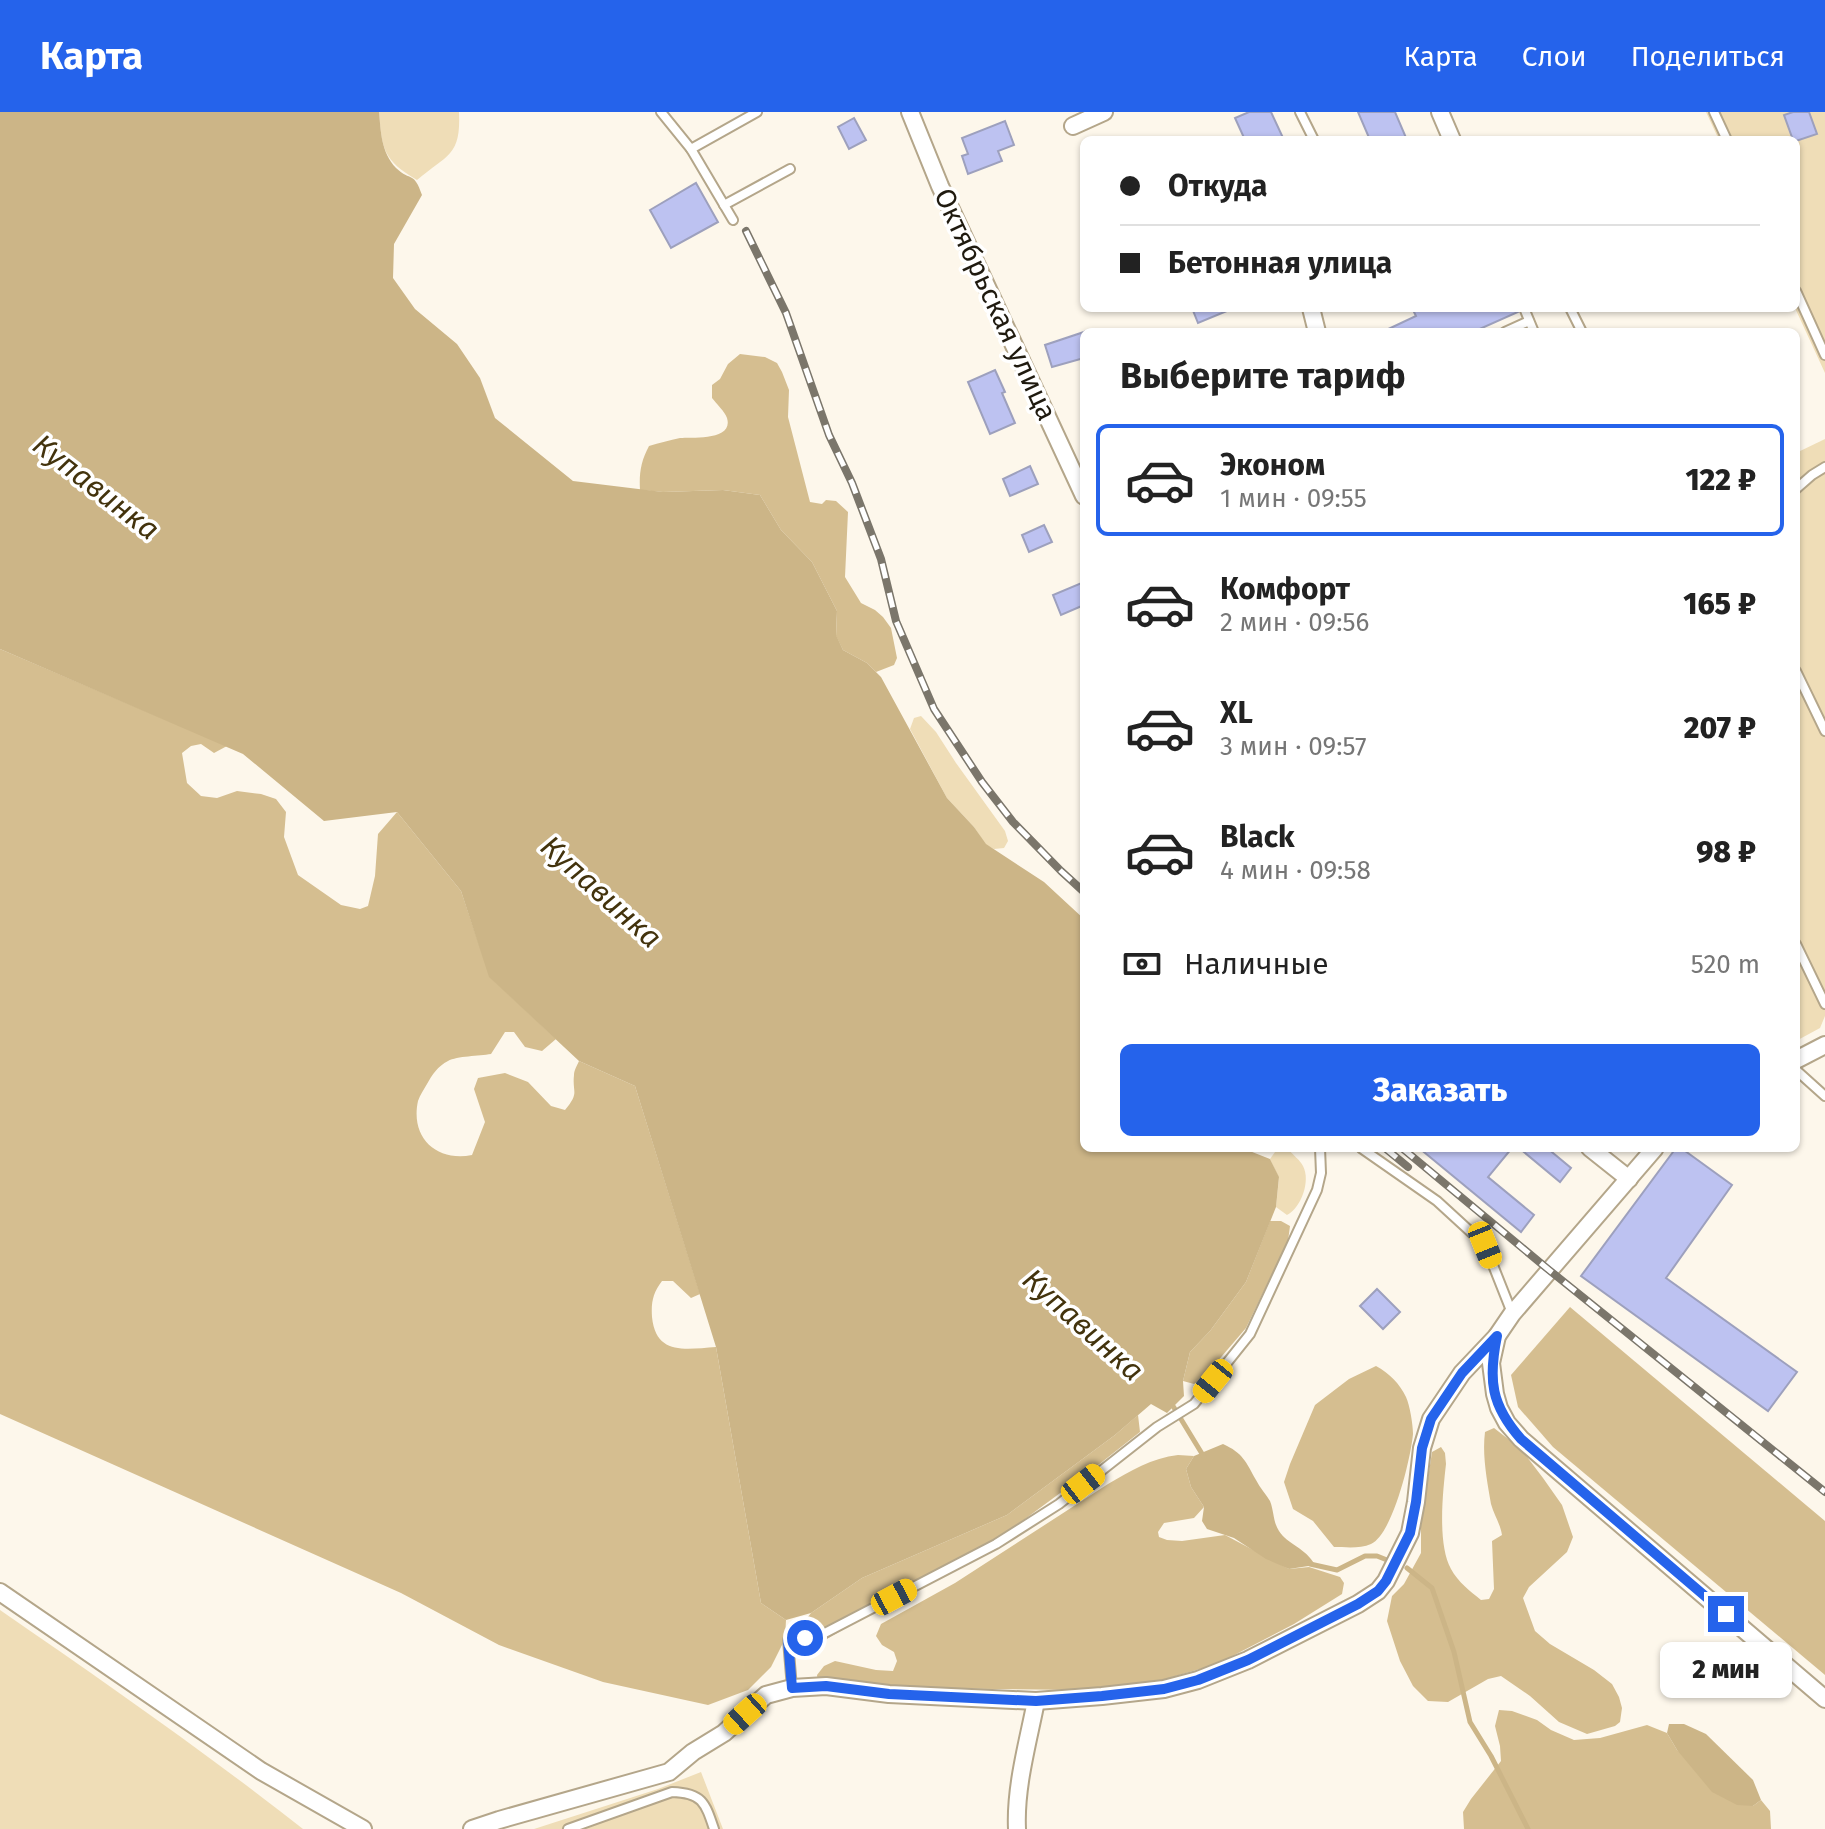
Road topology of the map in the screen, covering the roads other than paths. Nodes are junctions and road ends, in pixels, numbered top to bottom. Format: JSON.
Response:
{"nodes":[{"id":1,"x":661,"y":112,"type":"edge"},
{"id":2,"x":757,"y":112,"type":"edge"},
{"id":3,"x":910,"y":112,"type":"edge"},
{"id":4,"x":1104,"y":112,"type":"edge"},
{"id":5,"x":1300,"y":112,"type":"edge"},
{"id":6,"x":1440,"y":112,"type":"edge"},
{"id":7,"x":1714,"y":112,"type":"edge"},
{"id":8,"x":1073,"y":126,"type":"dead end"},
{"id":9,"x":1312,"y":136,"type":"edge"},
{"id":10,"x":1450,"y":136,"type":"edge"},
{"id":11,"x":1725,"y":136,"type":"edge"},
{"id":12,"x":691,"y":149,"type":"junction"},
{"id":13,"x":790,"y":169,"type":"dead end"},
{"id":14,"x":724,"y":205,"type":"junction"},
{"id":15,"x":733,"y":220,"type":"dead end"},
{"id":16,"x":1800,"y":300,"type":"edge"},
{"id":17,"x":1526,"y":312,"type":"edge"},
{"id":18,"x":1529,"y":321,"type":"junction"},
{"id":19,"x":1514,"y":328,"type":"edge"},
{"id":20,"x":1532,"y":328,"type":"edge"},
{"id":21,"x":1825,"y":355,"type":"edge"},
{"id":22,"x":1825,"y":467,"type":"edge"},
{"id":23,"x":1800,"y":486,"type":"edge"},
{"id":24,"x":1080,"y":487,"type":"edge"},
{"id":25,"x":1800,"y":679,"type":"edge"},
{"id":26,"x":1825,"y":731,"type":"edge"},
{"id":27,"x":1800,"y":952,"type":"edge"},
{"id":28,"x":1825,"y":1004,"type":"edge"},
{"id":29,"x":1825,"y":1045,"type":"edge"},
{"id":30,"x":1800,"y":1058,"type":"edge"},
{"id":31,"x":1800,"y":1074,"type":"edge"},
{"id":32,"x":1825,"y":1096,"type":"edge"},
{"id":33,"x":1320,"y":1152,"type":"edge"},
{"id":34,"x":1367,"y":1152,"type":"edge"},
{"id":35,"x":1595,"y":1152,"type":"edge"},
{"id":36,"x":1652,"y":1152,"type":"edge"},
{"id":37,"x":1629,"y":1179,"type":"junction"},
{"id":38,"x":1512,"y":1314,"type":"junction"},
{"id":39,"x":1497,"y":1336,"type":"junction"},
{"id":40,"x":0,"y":1592,"type":"edge"},
{"id":41,"x":792,"y":1688,"type":"junction"},
{"id":42,"x":1825,"y":1699,"type":"edge"},
{"id":43,"x":1036,"y":1701,"type":"junction"},
{"id":44,"x":363,"y":1829,"type":"edge"},
{"id":45,"x":472,"y":1829,"type":"edge"},
{"id":46,"x":568,"y":1829,"type":"edge"},
{"id":47,"x":714,"y":1829,"type":"edge"},
{"id":48,"x":1017,"y":1829,"type":"edge"}],
"edges":[{"from":1,"to":12,"type":"lane"},
{"from":2,"to":12,"type":"lane"},
{"from":3,"to":24,"type":"street","name":"Октябрьская улица"},
{"from":4,"to":8,"type":"street"},
{"from":5,"to":9,"type":"lane"},
{"from":6,"to":10,"type":"street"},
{"from":7,"to":11,"type":"lane"},
{"from":12,"to":14,"type":"lane"},
{"from":13,"to":14,"type":"lane"},
{"from":14,"to":15,"type":"lane"},
{"from":16,"to":21,"type":"lane"},
{"from":17,"to":18,"type":"lane"},
{"from":18,"to":19,"type":"lane"},
{"from":18,"to":20,"type":"lane"},
{"from":22,"to":23,"type":"lane"},
{"from":25,"to":26,"type":"lane"},
{"from":27,"to":28,"type":"lane"},
{"from":29,"to":30,"type":"street"},
{"from":31,"to":32,"type":"lane"},
{"from":33,"to":41,"type":"lane"},
{"from":34,"to":38,"type":"lane"},
{"from":35,"to":37,"type":"street"},
{"from":36,"to":37,"type":"street"},
{"from":37,"to":38,"type":"street"},
{"from":38,"to":39,"type":"street"},
{"from":39,"to":42,"type":"street"},
{"from":39,"to":43,"type":"street"},
{"from":40,"to":44,"type":"street"},
{"from":41,"to":43,"type":"street"},
{"from":41,"to":45,"type":"street"},
{"from":43,"to":48,"type":"street"},
{"from":46,"to":47,"type":"lane"}]}
